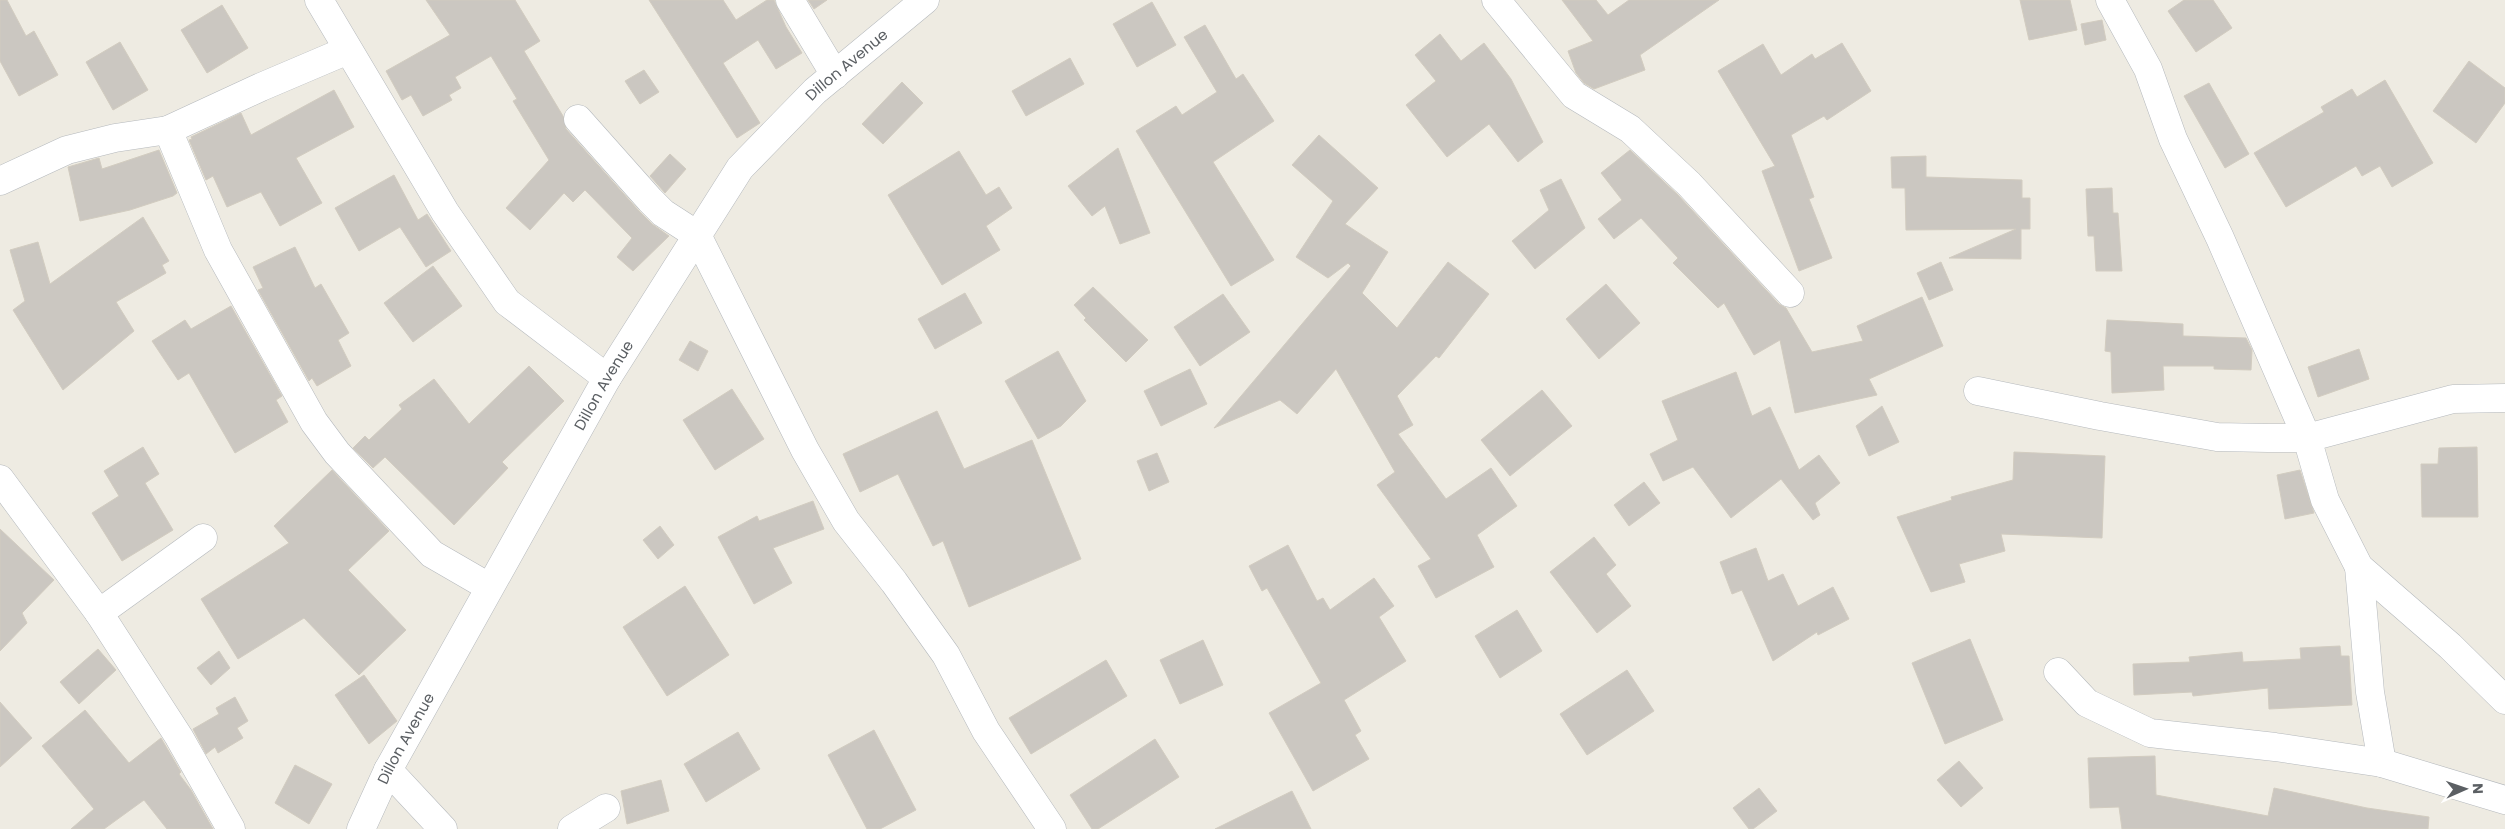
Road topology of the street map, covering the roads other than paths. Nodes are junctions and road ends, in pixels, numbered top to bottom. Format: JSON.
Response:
{"nodes":[{"id":1,"x":319,"y":0,"type":"edge"},
{"id":2,"x":790,"y":0,"type":"edge"},
{"id":3,"x":926,"y":0,"type":"edge"},
{"id":4,"x":1496,"y":0,"type":"edge"},
{"id":5,"x":2110,"y":0,"type":"edge"},
{"id":6,"x":348,"y":50,"type":"junction"},
{"id":7,"x":834,"y":75,"type":"junction"},
{"id":8,"x":578,"y":118,"type":"dead end"},
{"id":9,"x":168,"y":130,"type":"junction"},
{"id":10,"x":0,"y":181,"type":"edge"},
{"id":11,"x":697,"y":235,"type":"junction"},
{"id":12,"x":1790,"y":293,"type":"dead end"},
{"id":13,"x":607,"y":378,"type":"junction"},
{"id":14,"x":1978,"y":391,"type":"dead end"},
{"id":15,"x":2505,"y":398,"type":"edge"},
{"id":16,"x":2307,"y":438,"type":"junction"},
{"id":17,"x":0,"y":479,"type":"edge"},
{"id":18,"x":203,"y":538,"type":"dead end"},
{"id":19,"x":2359,"y":567,"type":"junction"},
{"id":20,"x":489,"y":587,"type":"junction"},
{"id":21,"x":99,"y":612,"type":"junction"},
{"id":22,"x":2058,"y":672,"type":"dead end"},
{"id":23,"x":2505,"y":700,"type":"edge"},
{"id":24,"x":2382,"y":763,"type":"junction"},
{"id":25,"x":388,"y":770,"type":"junction"},
{"id":26,"x":2505,"y":800,"type":"edge"},
{"id":27,"x":606,"y":808,"type":"dead end"},
{"id":28,"x":231,"y":829,"type":"edge"},
{"id":29,"x":361,"y":829,"type":"edge"},
{"id":30,"x":443,"y":829,"type":"edge"},
{"id":31,"x":572,"y":829,"type":"edge"},
{"id":32,"x":1052,"y":829,"type":"edge"}],
"edges":[{"from":1,"to":6,"type":"street"},
{"from":2,"to":7,"type":"street"},
{"from":3,"to":7,"type":"street","name":"Dillon Avenue"},
{"from":4,"to":12,"type":"street"},
{"from":5,"to":16,"type":"street"},
{"from":6,"to":9,"type":"street"},
{"from":6,"to":13,"type":"street"},
{"from":7,"to":11,"type":"street","name":"Dillon Avenue"},
{"from":8,"to":11,"type":"street"},
{"from":9,"to":10,"type":"street"},
{"from":9,"to":20,"type":"street"},
{"from":11,"to":13,"type":"street","name":"Dillon Avenue"},
{"from":11,"to":32,"type":"street"},
{"from":13,"to":20,"type":"street","name":"Dillon Avenue"},
{"from":14,"to":16,"type":"street"},
{"from":15,"to":16,"type":"street"},
{"from":16,"to":19,"type":"street"},
{"from":17,"to":21,"type":"street"},
{"from":18,"to":21,"type":"street"},
{"from":19,"to":23,"type":"street"},
{"from":19,"to":24,"type":"street"},
{"from":20,"to":25,"type":"street","name":"Dillon Avenue"},
{"from":21,"to":28,"type":"street"},
{"from":22,"to":24,"type":"street"},
{"from":24,"to":26,"type":"street"},
{"from":25,"to":29,"type":"street","name":"Dillon Avenue"},
{"from":25,"to":30,"type":"street"},
{"from":27,"to":31,"type":"street"}]}
